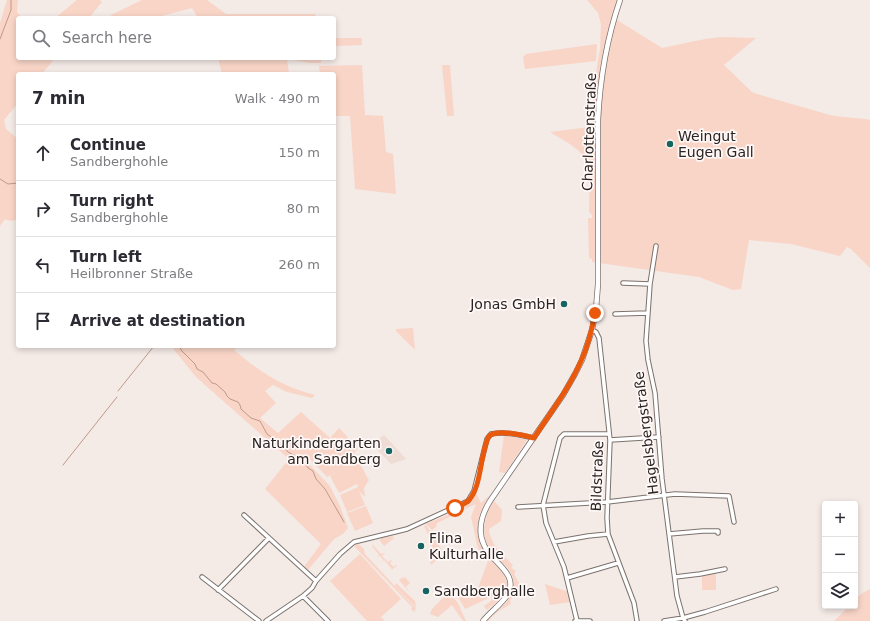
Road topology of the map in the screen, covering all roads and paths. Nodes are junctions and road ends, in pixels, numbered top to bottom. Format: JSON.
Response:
{"nodes":[{"id":1,"x":620,"y":0,"type":"edge"},
{"id":2,"x":656,"y":246,"type":"dead end"},
{"id":3,"x":623,"y":283,"type":"dead end"},
{"id":4,"x":650,"y":284,"type":"junction"},
{"id":5,"x":648,"y":313,"type":"junction"},
{"id":6,"x":615,"y":314,"type":"dead end"},
{"id":7,"x":592,"y":330,"type":"junction"},
{"id":8,"x":609,"y":434,"type":"junction"},
{"id":9,"x":659,"y":436,"type":"junction"},
{"id":10,"x":534,"y":438,"type":"junction"},
{"id":11,"x":610,"y":440,"type":"junction"},
{"id":12,"x":665,"y":495,"type":"junction"},
{"id":13,"x":607,"y":502,"type":"junction"},
{"id":14,"x":543,"y":505,"type":"junction"},
{"id":15,"x":518,"y":507,"type":"dead end"},
{"id":16,"x":244,"y":515,"type":"dead end"},
{"id":17,"x":734,"y":522,"type":"dead end"},
{"id":18,"x":718,"y":533,"type":"dead end"},
{"id":19,"x":608,"y":534,"type":"junction"},
{"id":20,"x":669,"y":534,"type":"junction"},
{"id":21,"x":269,"y":538,"type":"junction"},
{"id":22,"x":554,"y":542,"type":"junction"},
{"id":23,"x":618,"y":563,"type":"junction"},
{"id":24,"x":725,"y":569,"type":"dead end"},
{"id":25,"x":202,"y":577,"type":"dead end"},
{"id":26,"x":675,"y":577,"type":"junction"},
{"id":27,"x":567,"y":578,"type":"junction"},
{"id":28,"x":316,"y":581,"type":"junction"},
{"id":29,"x":776,"y":589,"type":"dead end"},
{"id":30,"x":218,"y":590,"type":"junction"},
{"id":31,"x":303,"y":596,"type":"junction"},
{"id":32,"x":684,"y":619,"type":"edge"},
{"id":33,"x":259,"y":621,"type":"edge"},
{"id":34,"x":266,"y":621,"type":"edge"},
{"id":35,"x":328,"y":621,"type":"edge"},
{"id":36,"x":482,"y":621,"type":"edge"},
{"id":37,"x":576,"y":621,"type":"edge"},
{"id":38,"x":590,"y":621,"type":"edge"},
{"id":39,"x":637,"y":621,"type":"edge"},
{"id":40,"x":664,"y":621,"type":"edge"}],
"edges":[{"from":1,"to":7,"type":"main road","name":"Charlottenstraße"},
{"from":2,"to":4,"type":"street","name":"Hagelsbergstraße"},
{"from":3,"to":4,"type":"street"},
{"from":4,"to":5,"type":"street","name":"Hagelsbergstraße"},
{"from":5,"to":6,"type":"street"},
{"from":5,"to":9,"type":"street","name":"Hagelsbergstraße"},
{"from":7,"to":8,"type":"street","name":"Bildstraße"},
{"from":7,"to":10,"type":"main road","name":"Charlottenstraße"},
{"from":8,"to":11,"type":"street","name":"Bildstraße"},
{"from":8,"to":14,"type":"street"},
{"from":9,"to":11,"type":"street"},
{"from":9,"to":12,"type":"street","name":"Hagelsbergstraße"},
{"from":10,"to":28,"type":"street"},
{"from":10,"to":36,"type":"main road","name":"Charlottenstraße"},
{"from":11,"to":13,"type":"street","name":"Bildstraße"},
{"from":12,"to":13,"type":"street"},
{"from":12,"to":17,"type":"street"},
{"from":12,"to":20,"type":"street","name":"Hagelsbergstraße"},
{"from":13,"to":14,"type":"street"},
{"from":13,"to":19,"type":"street","name":"Bildstraße"},
{"from":14,"to":15,"type":"street"},
{"from":14,"to":22,"type":"street"},
{"from":16,"to":21,"type":"street"},
{"from":18,"to":20,"type":"street"},
{"from":19,"to":22,"type":"street"},
{"from":19,"to":23,"type":"street","name":"Bildstraße"},
{"from":20,"to":26,"type":"street","name":"Hagelsbergstraße"},
{"from":21,"to":28,"type":"street"},
{"from":21,"to":30,"type":"street"},
{"from":22,"to":27,"type":"street"},
{"from":23,"to":27,"type":"street"},
{"from":23,"to":39,"type":"street","name":"Bildstraße"},
{"from":24,"to":26,"type":"street"},
{"from":25,"to":30,"type":"street"},
{"from":26,"to":32,"type":"street","name":"Hagelsbergstraße"},
{"from":27,"to":37,"type":"street"},
{"from":28,"to":31,"type":"street"},
{"from":29,"to":32,"type":"street"},
{"from":30,"to":33,"type":"street"},
{"from":31,"to":34,"type":"street"},
{"from":31,"to":35,"type":"street"},
{"from":32,"to":40,"type":"street"},
{"from":37,"to":38,"type":"street"}]}
